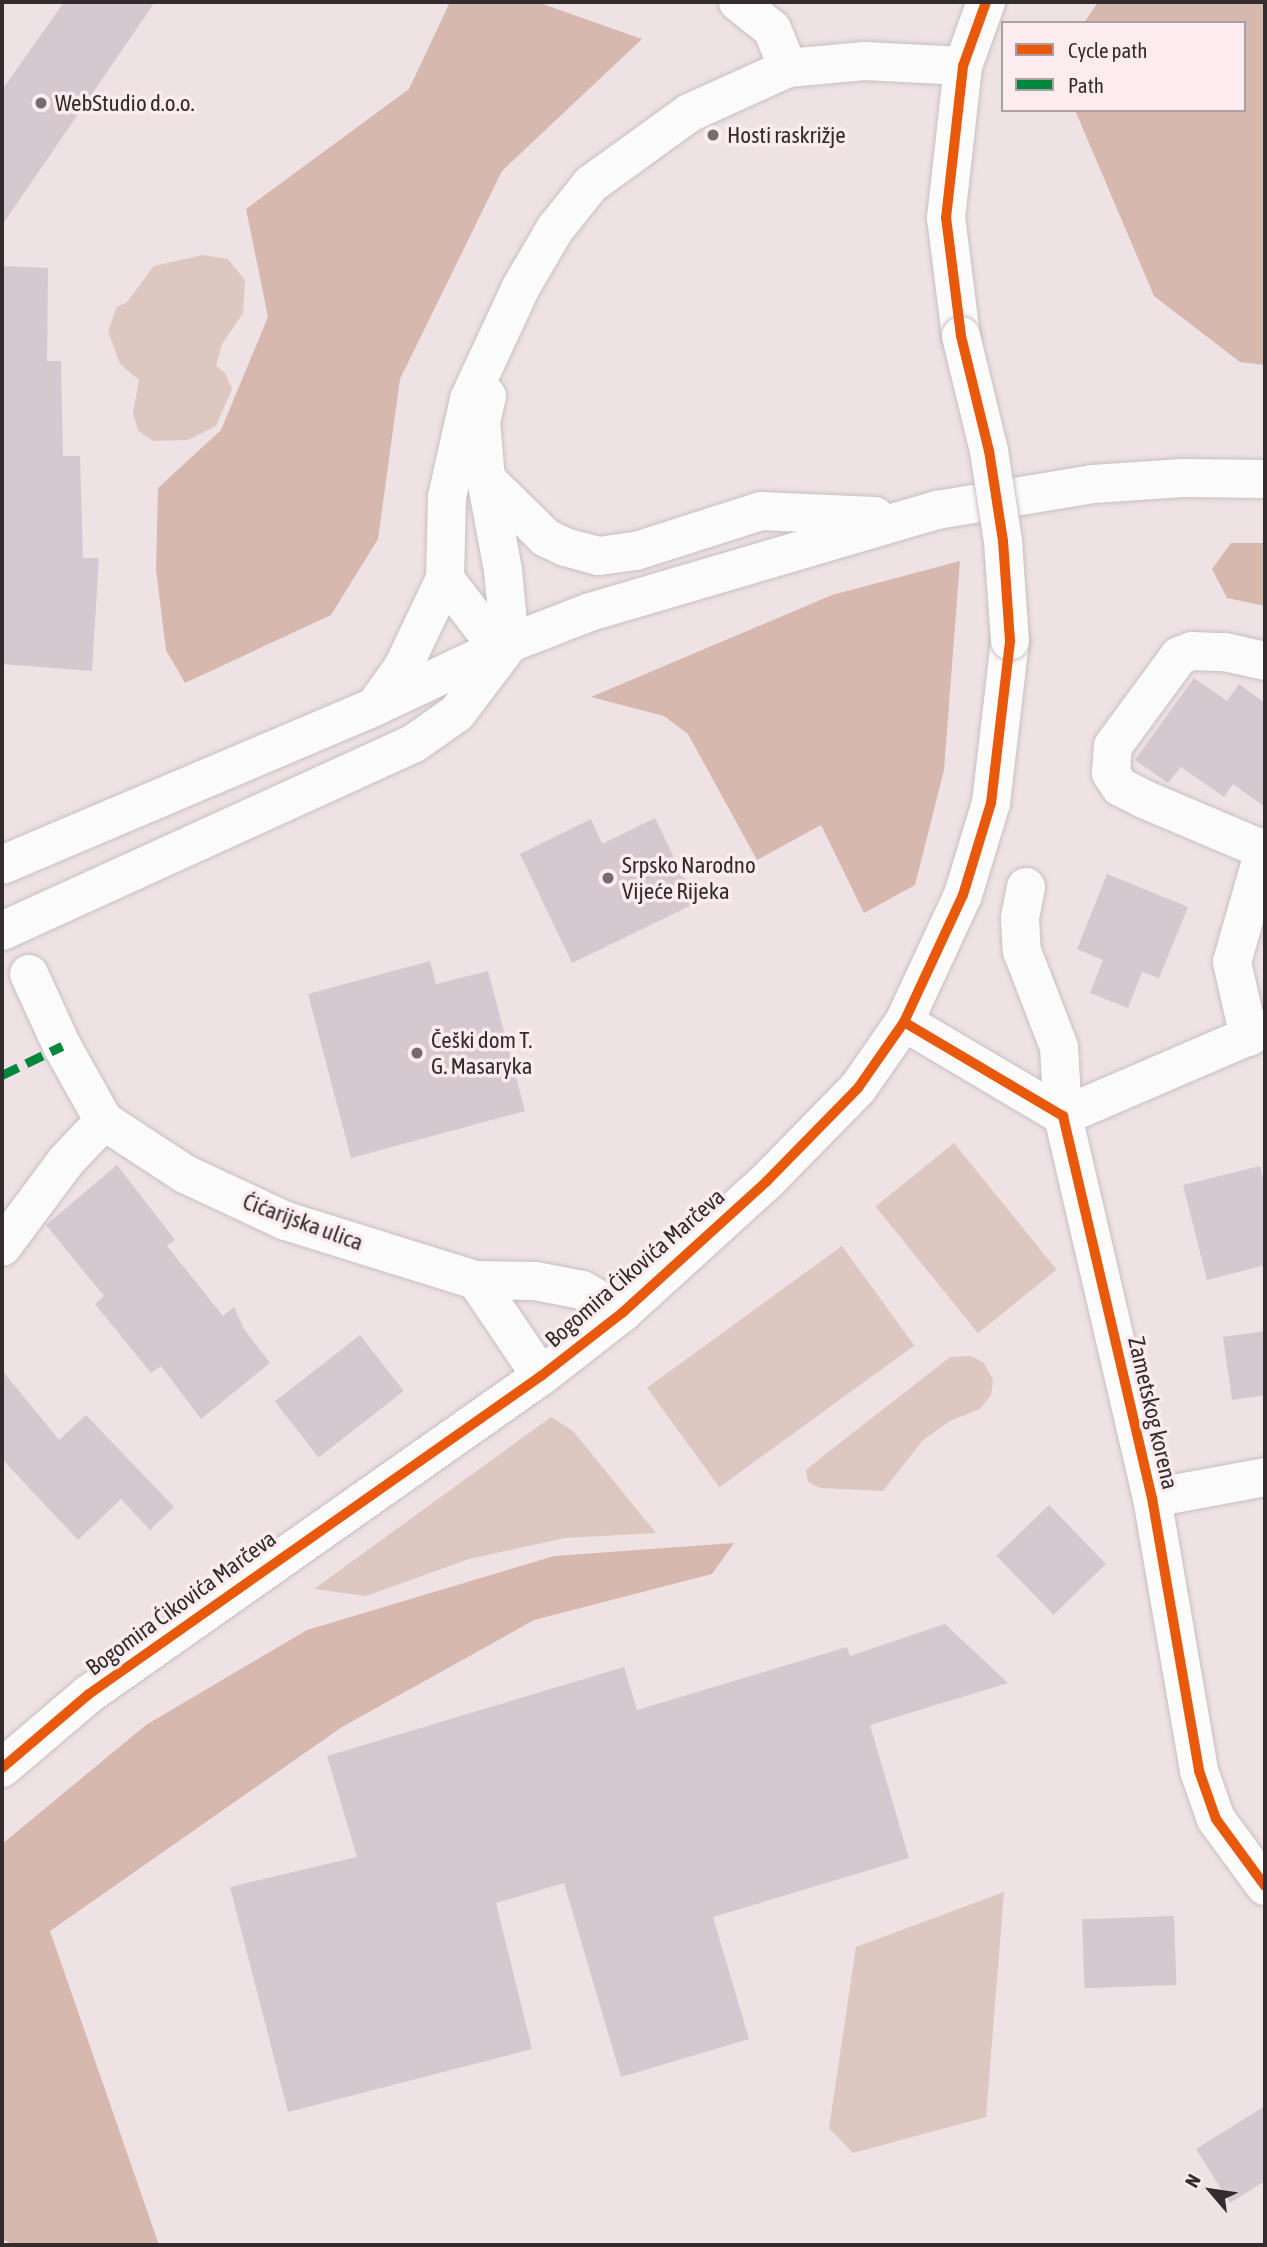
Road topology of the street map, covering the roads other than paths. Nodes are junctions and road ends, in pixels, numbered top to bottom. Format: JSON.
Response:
{"nodes":[{"id":1,"x":738,"y":2,"type":"edge"},
{"id":2,"x":986,"y":2,"type":"edge"},
{"id":3,"x":963,"y":66,"type":"junction"},
{"id":4,"x":788,"y":68,"type":"junction"},
{"id":5,"x":499,"y":336,"type":"junction"},
{"id":6,"x":1265,"y":479,"type":"edge"},
{"id":7,"x":486,"y":480,"type":"junction"},
{"id":8,"x":904,"y":517,"type":"junction"},
{"id":9,"x":445,"y":579,"type":"junction"},
{"id":10,"x":510,"y":643,"type":"junction"},
{"id":11,"x":1265,"y":662,"type":"edge"},
{"id":12,"x":376,"y":705,"type":"junction"},
{"id":13,"x":1265,"y":848,"type":"edge"},
{"id":14,"x":2,"y":864,"type":"edge"},
{"id":15,"x":1026,"y":887,"type":"dead end"},
{"id":16,"x":2,"y":930,"type":"edge"},
{"id":17,"x":29,"y":974,"type":"dead end"},
{"id":18,"x":904,"y":1023,"type":"junction"},
{"id":19,"x":1257,"y":1033,"type":"edge"},
{"id":20,"x":1063,"y":1116,"type":"junction"},
{"id":21,"x":104,"y":1121,"type":"junction"},
{"id":22,"x":2,"y":1247,"type":"edge"},
{"id":23,"x":476,"y":1280,"type":"junction"},
{"id":24,"x":622,"y":1314,"type":"junction"},
{"id":25,"x":541,"y":1376,"type":"junction"},
{"id":26,"x":1265,"y":1477,"type":"edge"},
{"id":27,"x":1152,"y":1498,"type":"junction"},
{"id":28,"x":2,"y":1768,"type":"edge"},
{"id":29,"x":1265,"y":1886,"type":"edge"}],
"edges":[{"from":1,"to":4,"type":"street"},
{"from":2,"to":3,"type":"street","name":"Bogomira Ćikovića Marčeva"},
{"from":3,"to":4,"type":"street"},
{"from":3,"to":18,"type":"street","name":"Bogomira Ćikovića Marčeva","bridge":true},
{"from":4,"to":5,"type":"street"},
{"from":5,"to":7,"type":"street"},
{"from":5,"to":9,"type":"street"},
{"from":6,"to":8,"type":"street"},
{"from":7,"to":8,"type":"street"},
{"from":7,"to":10,"type":"street"},
{"from":8,"to":10,"type":"street"},
{"from":9,"to":10,"type":"street"},
{"from":9,"to":12,"type":"street"},
{"from":10,"to":12,"type":"street"},
{"from":10,"to":16,"type":"street"},
{"from":11,"to":13,"type":"street"},
{"from":12,"to":14,"type":"street"},
{"from":13,"to":19,"type":"street"},
{"from":15,"to":20,"type":"street","name":"Zametskog korena"},
{"from":17,"to":21,"type":"street","name":"Ćićarijska ulica"},
{"from":18,"to":20,"type":"street"},
{"from":18,"to":24,"type":"street","name":"Bogomira Ćikovića Marčeva"},
{"from":19,"to":20,"type":"street"},
{"from":20,"to":27,"type":"street","name":"Zametskog korena"},
{"from":21,"to":22,"type":"street"},
{"from":21,"to":23,"type":"street","name":"Ćićarijska ulica"},
{"from":23,"to":24,"type":"street","name":"Ćićarijska ulica"},
{"from":23,"to":25,"type":"street"},
{"from":24,"to":25,"type":"street","name":"Bogomira Ćikovića Marčeva"},
{"from":25,"to":28,"type":"street","name":"Bogomira Ćikovića Marčeva"},
{"from":26,"to":27,"type":"street","name":"Zametskog korena"},
{"from":27,"to":29,"type":"street","name":"Zametskog korena"}]}
